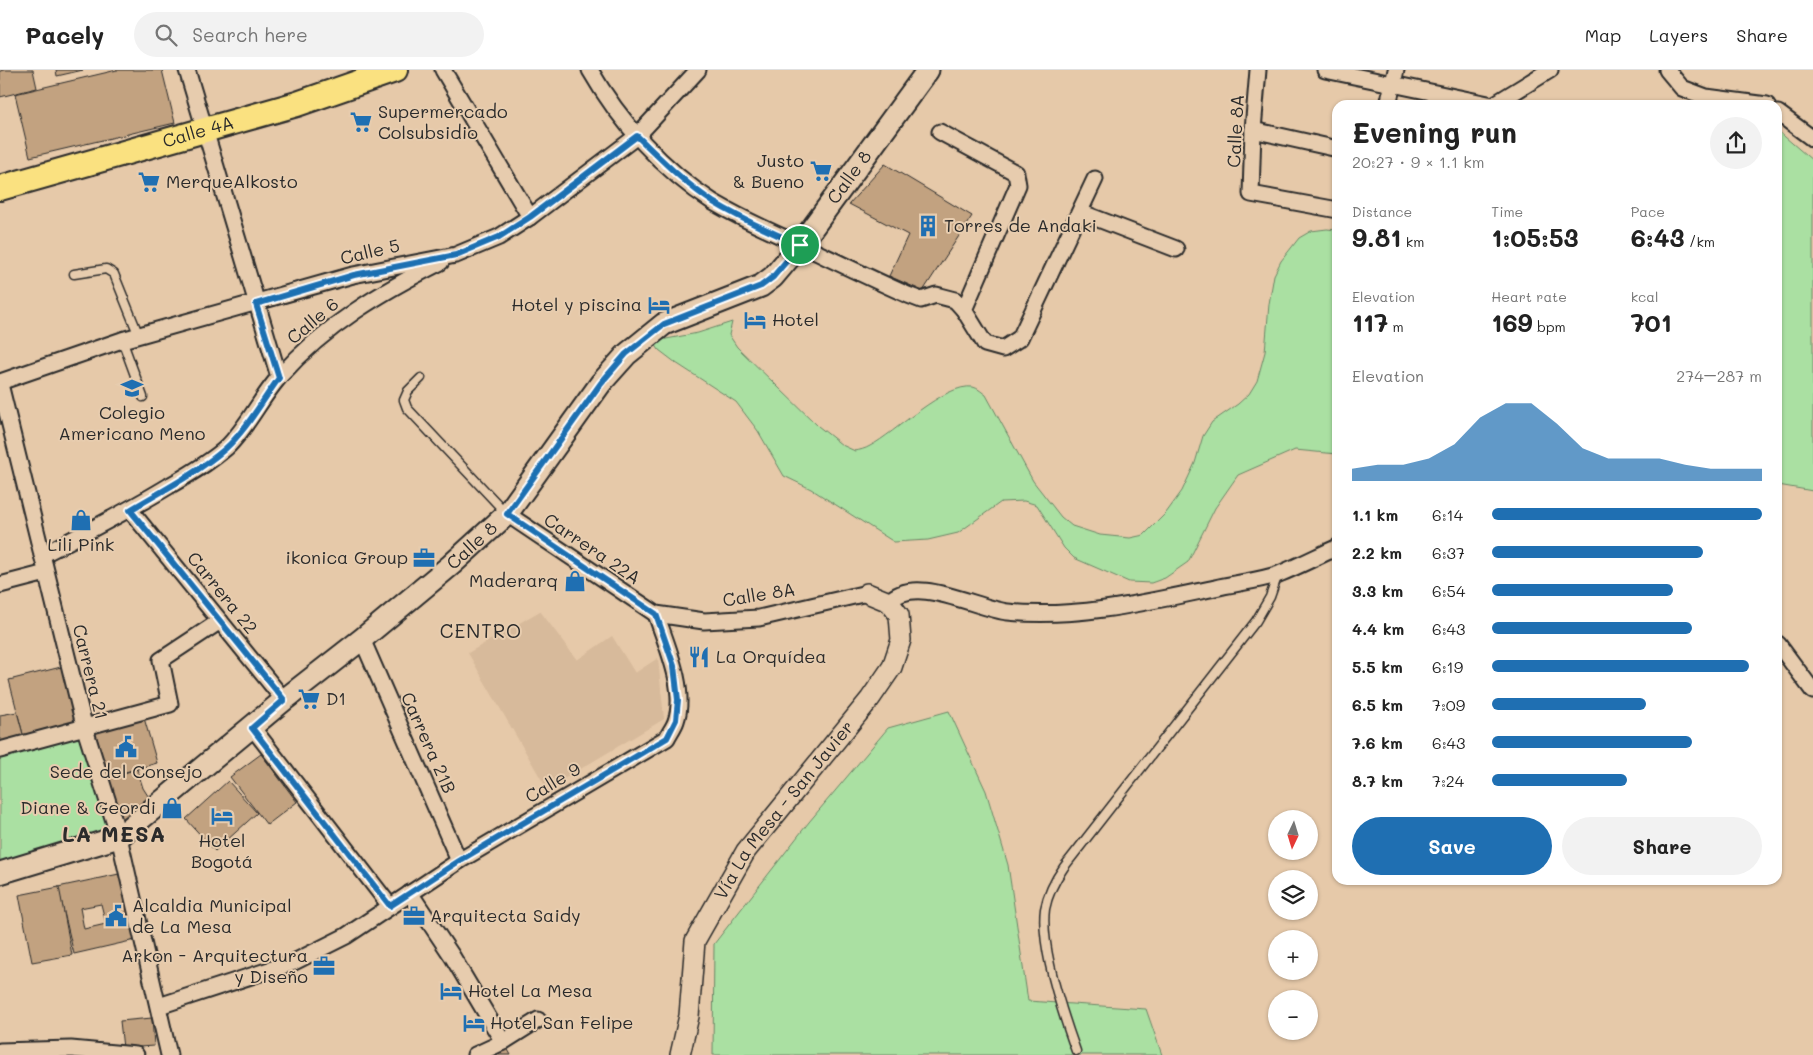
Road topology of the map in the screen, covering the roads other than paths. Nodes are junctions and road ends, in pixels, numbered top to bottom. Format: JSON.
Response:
{"nodes":[{"id":1,"x":187,"y":70,"type":"edge"},
{"id":2,"x":396,"y":70,"type":"edge"},
{"id":3,"x":443,"y":70,"type":"edge"},
{"id":4,"x":590,"y":70,"type":"edge"},
{"id":5,"x":698,"y":70,"type":"edge"},
{"id":6,"x":928,"y":70,"type":"edge"},
{"id":7,"x":1258,"y":70,"type":"edge"},
{"id":8,"x":1325,"y":70,"type":"edge"},
{"id":9,"x":1550,"y":70,"type":"edge"},
{"id":10,"x":1667,"y":70,"type":"edge"},
{"id":11,"x":1394,"y":77,"type":"edge"},
{"id":12,"x":1389,"y":100,"type":"edge"},
{"id":13,"x":1475,"y":100,"type":"edge"},
{"id":14,"x":1501,"y":100,"type":"edge"},
{"id":15,"x":1733,"y":100,"type":"edge"},
{"id":16,"x":1782,"y":116,"type":"edge"},
{"id":17,"x":204,"y":129,"type":"junction"},
{"id":18,"x":1253,"y":130,"type":"junction"},
{"id":19,"x":940,"y":132,"type":"dead end"},
{"id":20,"x":637,"y":136,"type":"junction"},
{"id":21,"x":1813,"y":139,"type":"edge"},
{"id":22,"x":1332,"y":148,"type":"edge"},
{"id":23,"x":1094,"y":179,"type":"dead end"},
{"id":24,"x":0,"y":188,"type":"edge"},
{"id":25,"x":1332,"y":209,"type":"edge"},
{"id":26,"x":1080,"y":212,"type":"junction"},
{"id":27,"x":530,"y":217,"type":"junction"},
{"id":28,"x":800,"y":245,"type":"junction"},
{"id":29,"x":1176,"y":250,"type":"dead end"},
{"id":30,"x":456,"y":255,"type":"junction"},
{"id":31,"x":74,"y":274,"type":"dead end"},
{"id":32,"x":256,"y":304,"type":"junction"},
{"id":33,"x":964,"y":310,"type":"junction"},
{"id":34,"x":139,"y":336,"type":"junction"},
{"id":35,"x":122,"y":340,"type":"junction"},
{"id":36,"x":279,"y":378,"type":"junction"},
{"id":37,"x":421,"y":378,"type":"dead end"},
{"id":38,"x":0,"y":383,"type":"edge"},
{"id":39,"x":143,"y":397,"type":"dead end"},
{"id":40,"x":130,"y":510,"type":"junction"},
{"id":41,"x":507,"y":514,"type":"junction"},
{"id":42,"x":1332,"y":550,"type":"edge"},
{"id":43,"x":42,"y":555,"type":"junction"},
{"id":44,"x":46,"y":572,"type":"junction"},
{"id":45,"x":1278,"y":574,"type":"junction"},
{"id":46,"x":0,"y":585,"type":"edge"},
{"id":47,"x":867,"y":593,"type":"joint"},
{"id":48,"x":889,"y":602,"type":"junction"},
{"id":49,"x":656,"y":614,"type":"junction"},
{"id":50,"x":220,"y":621,"type":"junction"},
{"id":51,"x":362,"y":640,"type":"junction"},
{"id":52,"x":1782,"y":649,"type":"edge"},
{"id":53,"x":1813,"y":691,"type":"edge"},
{"id":54,"x":284,"y":700,"type":"junction"},
{"id":55,"x":252,"y":728,"type":"junction"},
{"id":56,"x":85,"y":729,"type":"junction"},
{"id":57,"x":0,"y":750,"type":"edge"},
{"id":58,"x":119,"y":837,"type":"junction"},
{"id":59,"x":459,"y":861,"type":"junction"},
{"id":60,"x":0,"y":873,"type":"edge"},
{"id":61,"x":410,"y":893,"type":"junction"},
{"id":62,"x":390,"y":906,"type":"junction"},
{"id":63,"x":159,"y":1006,"type":"junction"},
{"id":64,"x":538,"y":1020,"type":"dead end"},
{"id":65,"x":503,"y":1042,"type":"junction"},
{"id":66,"x":0,"y":1050,"type":"edge"},
{"id":67,"x":1076,"y":1051,"type":"dead end"},
{"id":68,"x":136,"y":1055,"type":"edge"},
{"id":69,"x":169,"y":1055,"type":"edge"},
{"id":70,"x":475,"y":1055,"type":"edge"},
{"id":71,"x":680,"y":1055,"type":"edge"}],
"edges":[{"from":1,"to":17,"type":"street"},
{"from":2,"to":17,"type":"main road","name":"Calle 4A"},
{"from":3,"to":27,"type":"street"},
{"from":4,"to":20,"type":"street"},
{"from":5,"to":20,"type":"street","name":"Calle 5"},
{"from":6,"to":28,"type":"main road","name":"Calle 8"},
{"from":7,"to":18,"type":"street","name":"Calle 8A"},
{"from":8,"to":11,"type":"street"},
{"from":9,"to":14,"type":"street"},
{"from":10,"to":15,"type":"street"},
{"from":11,"to":12,"type":"street"},
{"from":11,"to":13,"type":"street"},
{"from":16,"to":21,"type":"street"},
{"from":17,"to":24,"type":"main road","name":"Calle 4A"},
{"from":17,"to":32,"type":"street"},
{"from":18,"to":22,"type":"street"},
{"from":18,"to":25,"type":"street","name":"Calle 8A"},
{"from":19,"to":33,"type":"street"},
{"from":20,"to":27,"type":"street","name":"Calle 5"},
{"from":20,"to":28,"type":"street"},
{"from":23,"to":26,"type":"street"},
{"from":26,"to":29,"type":"street"},
{"from":26,"to":33,"type":"street"},
{"from":27,"to":30,"type":"street","name":"Calle 5"},
{"from":28,"to":33,"type":"street"},
{"from":28,"to":41,"type":"main road","name":"Calle 8"},
{"from":30,"to":32,"type":"street","name":"Calle 5"},
{"from":30,"to":36,"type":"street","name":"Calle 6"},
{"from":31,"to":34,"type":"lane"},
{"from":32,"to":34,"type":"street","name":"Calle 5"},
{"from":32,"to":36,"type":"street"},
{"from":34,"to":35,"type":"street","name":"Calle 5"},
{"from":35,"to":38,"type":"street","name":"Calle 5"},
{"from":35,"to":39,"type":"lane"},
{"from":36,"to":40,"type":"street","name":"Calle 6"},
{"from":37,"to":41,"type":"lane"},
{"from":38,"to":43,"type":"street","name":"Carrera 21"},
{"from":40,"to":43,"type":"street","name":"Calle 6"},
{"from":40,"to":50,"type":"street","name":"Carrera 22"},
{"from":41,"to":49,"type":"street","name":"Carrera 22A"},
{"from":41,"to":51,"type":"main road","name":"Calle 8"},
{"from":42,"to":45,"type":"street"},
{"from":43,"to":44,"type":"street","name":"Carrera 21"},
{"from":44,"to":46,"type":"street"},
{"from":44,"to":56,"type":"street","name":"Carrera 21"},
{"from":45,"to":48,"type":"street"},
{"from":45,"to":67,"type":"lane"},
{"from":47,"to":48,"type":"street"},
{"from":47,"to":49,"type":"street","name":"Calle 8A"},
{"from":48,"to":71,"type":"street","name":"Vía La Mesa - San Javier"},
{"from":49,"to":59,"type":"street","name":"Calle 9"},
{"from":50,"to":54,"type":"street","name":"Carrera 22"},
{"from":50,"to":56,"type":"street"},
{"from":51,"to":54,"type":"main road","name":"Calle 8"},
{"from":51,"to":59,"type":"street","name":"Carrera 21B"},
{"from":52,"to":53,"type":"street"},
{"from":54,"to":55,"type":"main road","name":"Calle 8"},
{"from":55,"to":58,"type":"main road","name":"Calle 8"},
{"from":55,"to":62,"type":"street"},
{"from":56,"to":57,"type":"street"},
{"from":56,"to":58,"type":"street","name":"Carrera 21"},
{"from":58,"to":60,"type":"main road","name":"Calle 8"},
{"from":58,"to":63,"type":"street","name":"Carrera 21"},
{"from":59,"to":61,"type":"street","name":"Calle 9"},
{"from":61,"to":62,"type":"street","name":"Calle 9"},
{"from":61,"to":65,"type":"street"},
{"from":62,"to":63,"type":"street","name":"Calle 9"},
{"from":63,"to":69,"type":"street","name":"Carrera 21"},
{"from":64,"to":65,"type":"street"},
{"from":65,"to":70,"type":"street"},
{"from":66,"to":68,"type":"street"}]}
